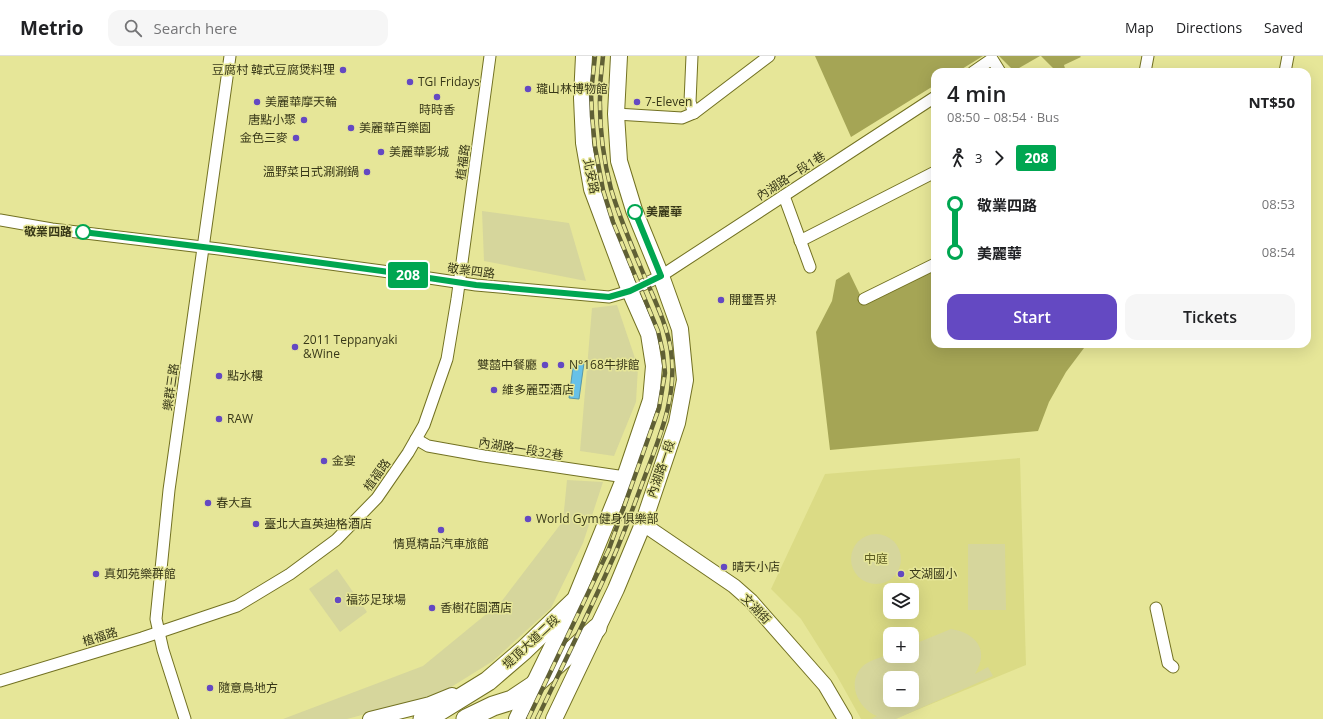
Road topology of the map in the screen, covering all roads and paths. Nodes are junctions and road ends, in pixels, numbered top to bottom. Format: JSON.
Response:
{"nodes":[{"id":1,"x":230,"y":56,"type":"edge"},
{"id":2,"x":490,"y":56,"type":"edge"},
{"id":3,"x":584,"y":56,"type":"edge"},
{"id":4,"x":619,"y":56,"type":"edge"},
{"id":5,"x":692,"y":56,"type":"edge"},
{"id":6,"x":770,"y":56,"type":"edge"},
{"id":7,"x":1148,"y":56,"type":"edge"},
{"id":8,"x":1288,"y":56,"type":"edge"},
{"id":9,"x":979,"y":68,"type":"edge"},
{"id":10,"x":998,"y":68,"type":"edge"},
{"id":11,"x":1146,"y":68,"type":"edge"},
{"id":12,"x":1286,"y":68,"type":"edge"},
{"id":13,"x":931,"y":100,"type":"edge"},
{"id":14,"x":694,"y":112,"type":"junction"},
{"id":15,"x":616,"y":114,"type":"junction"},
{"id":16,"x":931,"y":174,"type":"edge"},
{"id":17,"x":784,"y":196,"type":"junction"},
{"id":18,"x":0,"y":220,"type":"edge"},
{"id":19,"x":800,"y":241,"type":"junction"},
{"id":20,"x":204,"y":247,"type":"junction"},
{"id":21,"x":931,"y":266,"type":"edge"},
{"id":22,"x":810,"y":267,"type":"dead end"},
{"id":23,"x":661,"y":276,"type":"junction"},
{"id":24,"x":459,"y":283,"type":"junction"},
{"id":25,"x":630,"y":291,"type":"junction"},
{"id":26,"x":864,"y":300,"type":"dead end"},
{"id":27,"x":416,"y":439,"type":"junction"},
{"id":28,"x":624,"y":477,"type":"junction"},
{"id":29,"x":643,"y":524,"type":"junction"},
{"id":30,"x":574,"y":602,"type":"junction"},
{"id":31,"x":1156,"y":608,"type":"dead end"},
{"id":32,"x":597,"y":628,"type":"junction"},
{"id":33,"x":159,"y":632,"type":"junction"},
{"id":34,"x":1173,"y":667,"type":"dead end"},
{"id":35,"x":0,"y":681,"type":"edge"},
{"id":36,"x":488,"y":681,"type":"junction"},
{"id":37,"x":533,"y":686,"type":"junction"},
{"id":38,"x":512,"y":700,"type":"junction"},
{"id":39,"x":184,"y":719,"type":"edge"},
{"id":40,"x":370,"y":719,"type":"edge"},
{"id":41,"x":423,"y":719,"type":"edge"},
{"id":42,"x":466,"y":719,"type":"edge"},
{"id":43,"x":489,"y":719,"type":"edge"},
{"id":44,"x":517,"y":719,"type":"edge"},
{"id":45,"x":554,"y":719,"type":"edge"},
{"id":46,"x":845,"y":719,"type":"edge"}],
"edges":[{"from":1,"to":20,"type":"street","name":"樂群三路"},
{"from":2,"to":24,"type":"street","name":"植福路"},
{"from":3,"to":25,"type":"main road","name":"北安路"},
{"from":4,"to":15,"type":"main road"},
{"from":5,"to":14,"type":"street"},
{"from":6,"to":14,"type":"street"},
{"from":7,"to":11,"type":"street"},
{"from":8,"to":12,"type":"street"},
{"from":9,"to":10,"type":"street"},
{"from":13,"to":17,"type":"street","name":"內湖路一段1巷"},
{"from":14,"to":15,"type":"street"},
{"from":15,"to":23,"type":"main road"},
{"from":16,"to":19,"type":"street"},
{"from":17,"to":19,"type":"street"},
{"from":17,"to":23,"type":"street","name":"內湖路一段1巷"},
{"from":18,"to":20,"type":"street","name":"敬業四路"},
{"from":19,"to":22,"type":"street"},
{"from":20,"to":24,"type":"street","name":"敬業四路"},
{"from":20,"to":33,"type":"street","name":"樂群三路"},
{"from":21,"to":26,"type":"street"},
{"from":23,"to":25,"type":"street","name":"內湖路一段1巷"},
{"from":23,"to":29,"type":"main road","name":"內湖路一段"},
{"from":24,"to":25,"type":"street","name":"敬業四路"},
{"from":24,"to":27,"type":"street","name":"植福路"},
{"from":25,"to":28,"type":"main road"},
{"from":27,"to":28,"type":"street","name":"內湖路一段32巷"},
{"from":27,"to":33,"type":"street","name":"植福路"},
{"from":28,"to":30,"type":"main road"},
{"from":29,"to":32,"type":"main road","name":"內湖路一段"},
{"from":29,"to":46,"type":"street","name":"文湖街"},
{"from":30,"to":36,"type":"highway","name":"堤頂大道二段"},
{"from":30,"to":37,"type":"main road"},
{"from":31,"to":34,"type":"street"},
{"from":32,"to":37,"type":"highway"},
{"from":32,"to":45,"type":"main road","name":"內湖路一段"},
{"from":33,"to":35,"type":"street","name":"植福路"},
{"from":33,"to":39,"type":"street","name":"樂群三路"},
{"from":36,"to":40,"type":"street","name":"堤頂大道二段"},
{"from":36,"to":41,"type":"highway","name":"堤頂大道二段"},
{"from":37,"to":38,"type":"highway"},
{"from":37,"to":44,"type":"main road"},
{"from":38,"to":42,"type":"highway"},
{"from":38,"to":43,"type":"street"}]}
